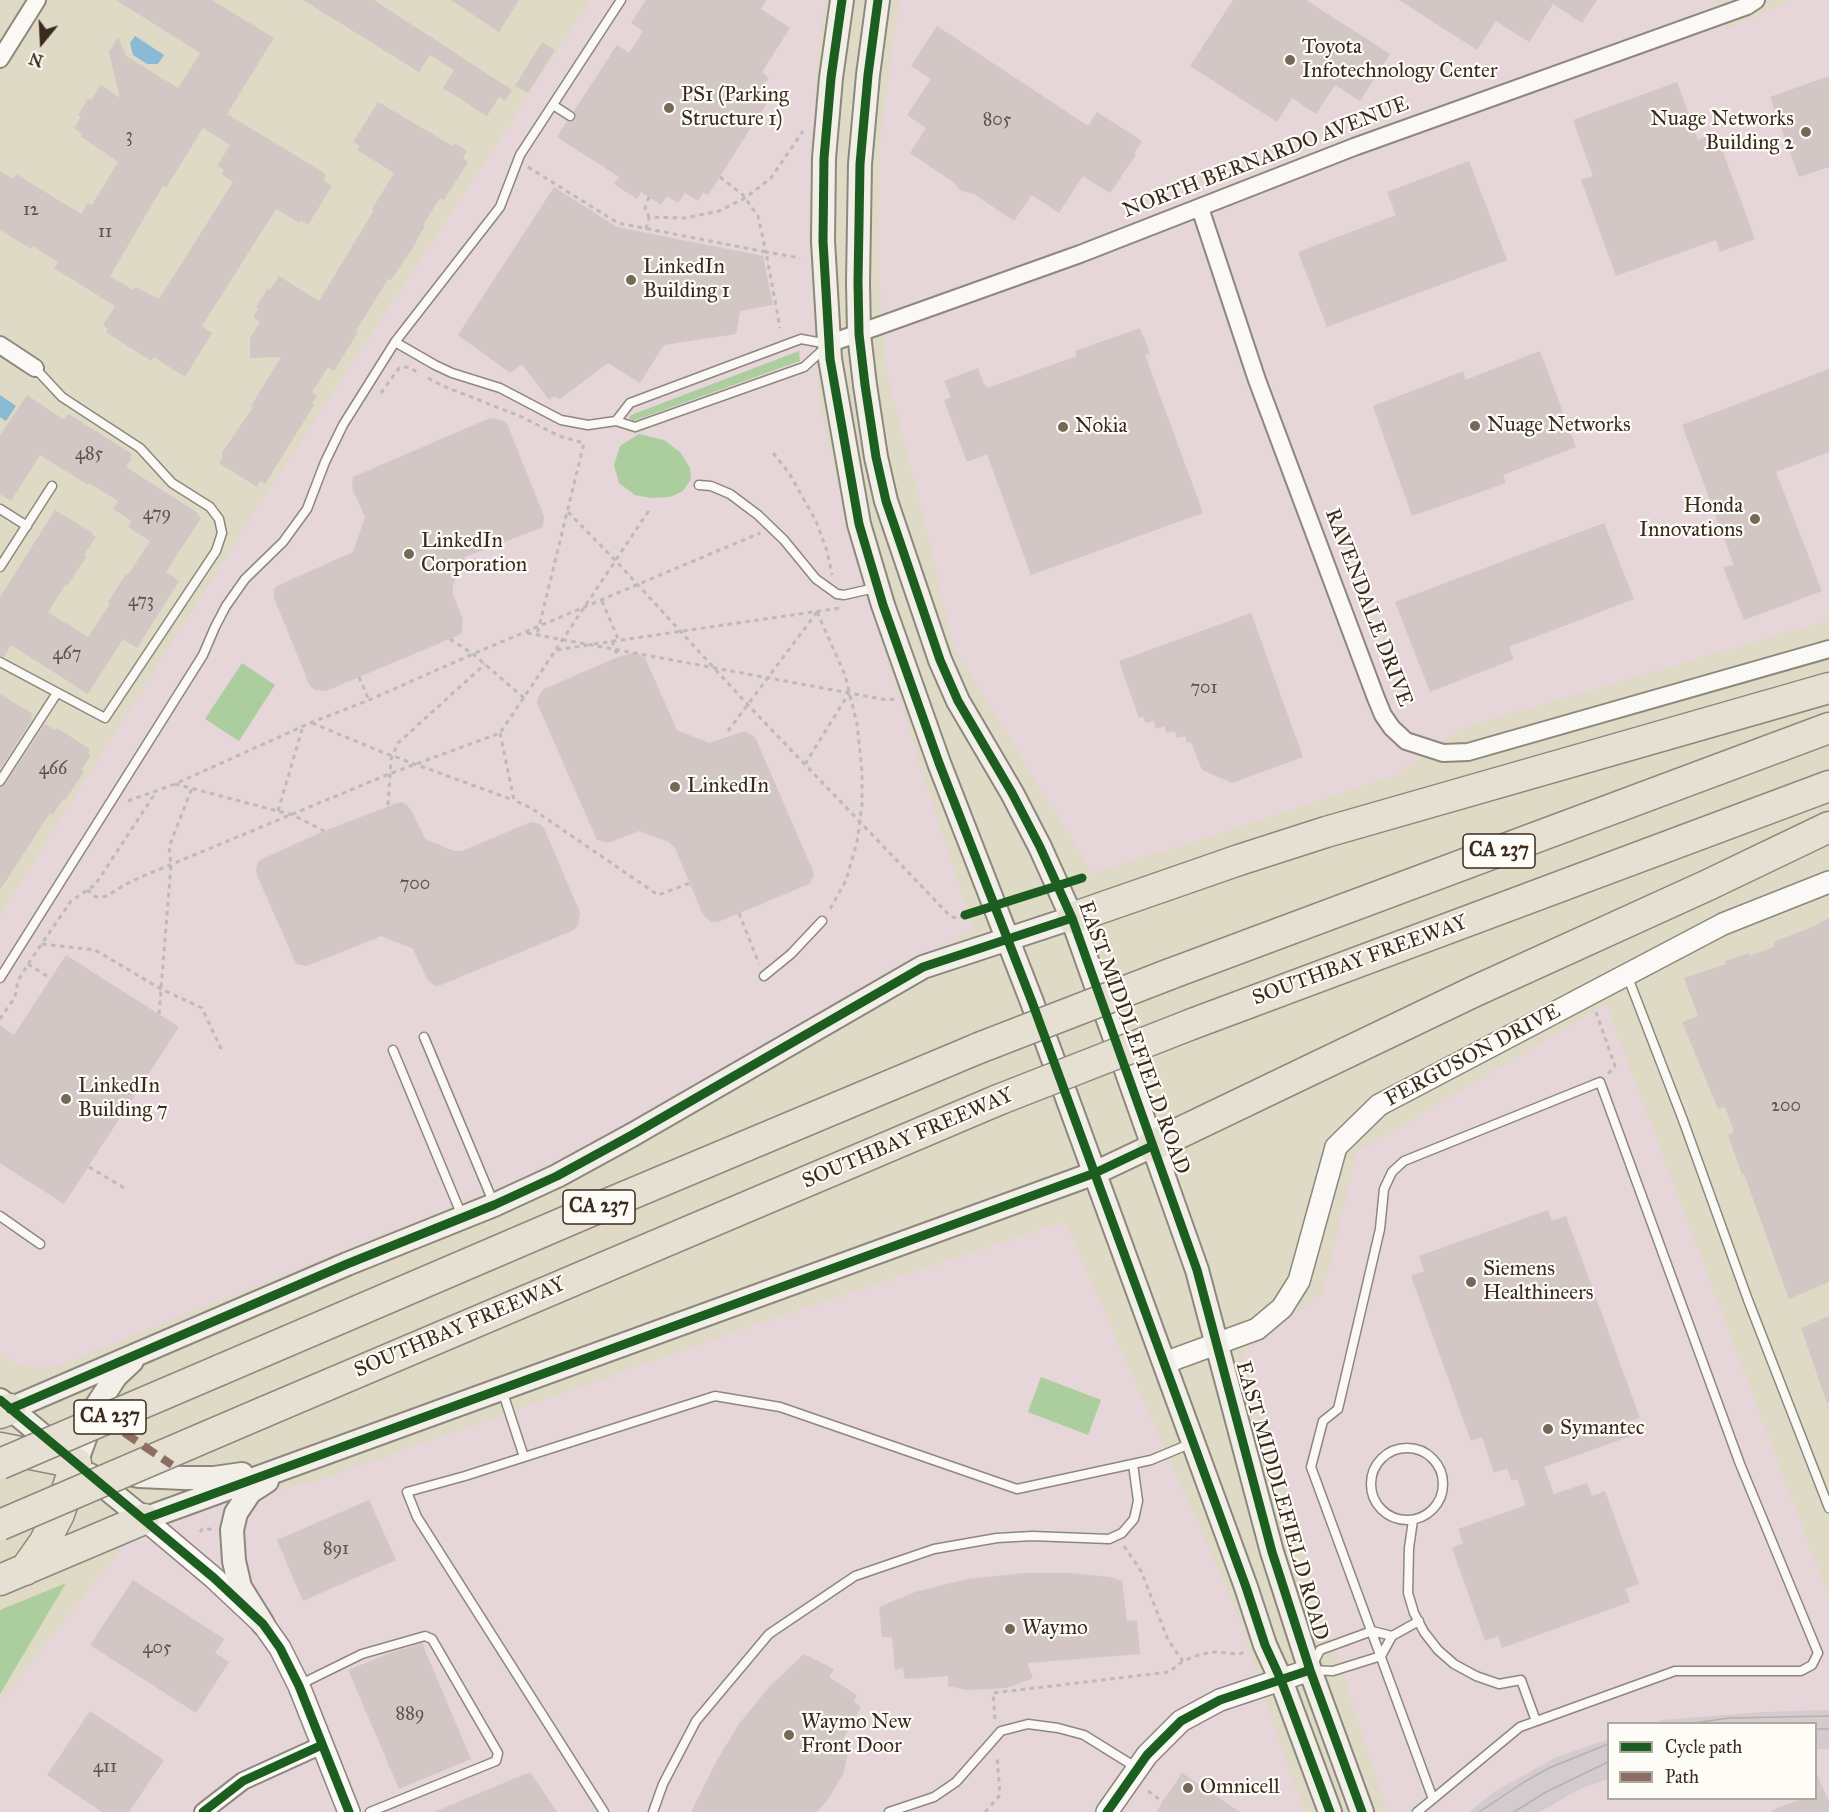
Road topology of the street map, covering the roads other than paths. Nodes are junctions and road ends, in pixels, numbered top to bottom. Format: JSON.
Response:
{"nodes":[{"id":1,"x":37,"y":0,"type":"edge"},
{"id":2,"x":621,"y":0,"type":"edge"},
{"id":3,"x":842,"y":0,"type":"edge"},
{"id":4,"x":878,"y":0,"type":"edge"},
{"id":5,"x":1756,"y":0,"type":"edge"},
{"id":6,"x":0,"y":59,"type":"edge"},
{"id":7,"x":554,"y":105,"type":"junction"},
{"id":8,"x":570,"y":116,"type":"dead end"},
{"id":9,"x":1200,"y":208,"type":"junction"},
{"id":10,"x":860,"y":334,"type":"junction"},
{"id":11,"x":395,"y":342,"type":"junction"},
{"id":12,"x":828,"y":344,"type":"junction"},
{"id":13,"x":0,"y":345,"type":"edge"},
{"id":14,"x":34,"y":368,"type":"joint"},
{"id":15,"x":616,"y":421,"type":"junction"},
{"id":16,"x":699,"y":485,"type":"dead end"},
{"id":17,"x":52,"y":486,"type":"dead end"},
{"id":18,"x":0,"y":509,"type":"edge"},
{"id":19,"x":27,"y":526,"type":"junction"},
{"id":20,"x":0,"y":567,"type":"edge"},
{"id":21,"x":879,"y":595,"type":"junction"},
{"id":22,"x":1829,"y":649,"type":"edge"},
{"id":23,"x":0,"y":662,"type":"edge"},
{"id":24,"x":1829,"y":688,"type":"edge"},
{"id":25,"x":57,"y":693,"type":"junction"},
{"id":26,"x":1829,"y":728,"type":"edge"},
{"id":27,"x":0,"y":781,"type":"edge"},
{"id":28,"x":1829,"y":786,"type":"edge"},
{"id":29,"x":1829,"y":827,"type":"edge"},
{"id":30,"x":1829,"y":882,"type":"edge"},
{"id":31,"x":1072,"y":918,"type":"junction"},
{"id":32,"x":822,"y":921,"type":"road end"},
{"id":33,"x":1008,"y":938,"type":"junction"},
{"id":34,"x":1627,"y":975,"type":"junction"},
{"id":35,"x":764,"y":976,"type":"road end"},
{"id":36,"x":0,"y":978,"type":"edge"},
{"id":37,"x":424,"y":1037,"type":"dead end"},
{"id":38,"x":393,"y":1050,"type":"dead end"},
{"id":39,"x":1152,"y":1146,"type":"junction"},
{"id":40,"x":1095,"y":1173,"type":"junction"},
{"id":41,"x":494,"y":1205,"type":"junction"},
{"id":42,"x":0,"y":1216,"type":"edge"},
{"id":43,"x":462,"y":1218,"type":"junction"},
{"id":44,"x":40,"y":1244,"type":"dead end"},
{"id":45,"x":1218,"y":1344,"type":"junction"},
{"id":46,"x":141,"y":1353,"type":"junction"},
{"id":47,"x":1164,"y":1363,"type":"junction"},
{"id":48,"x":502,"y":1390,"type":"junction"},
{"id":49,"x":3,"y":1407,"type":"edge"},
{"id":50,"x":1193,"y":1442,"type":"junction"},
{"id":51,"x":0,"y":1448,"type":"edge"},
{"id":52,"x":524,"y":1457,"type":"junction"},
{"id":53,"x":76,"y":1463,"type":"junction"},
{"id":54,"x":0,"y":1464,"type":"edge"},
{"id":55,"x":1133,"y":1464,"type":"junction"},
{"id":56,"x":285,"y":1468,"type":"junction"},
{"id":57,"x":1829,"y":1508,"type":"edge"},
{"id":58,"x":144,"y":1519,"type":"junction"},
{"id":59,"x":1413,"y":1520,"type":"junction"},
{"id":60,"x":0,"y":1525,"type":"edge"},
{"id":61,"x":13,"y":1575,"type":"edge"},
{"id":62,"x":1419,"y":1622,"type":"junction"},
{"id":63,"x":263,"y":1624,"type":"junction"},
{"id":64,"x":1372,"y":1631,"type":"junction"},
{"id":65,"x":1392,"y":1636,"type":"junction"},
{"id":66,"x":1381,"y":1656,"type":"junction"},
{"id":67,"x":1310,"y":1670,"type":"junction"},
{"id":68,"x":1281,"y":1680,"type":"junction"},
{"id":69,"x":299,"y":1686,"type":"junction"},
{"id":70,"x":1536,"y":1721,"type":"junction"},
{"id":71,"x":322,"y":1744,"type":"junction"},
{"id":72,"x":1137,"y":1768,"type":"junction"},
{"id":73,"x":1433,"y":1798,"type":"junction"},
{"id":74,"x":203,"y":1812,"type":"edge"},
{"id":75,"x":349,"y":1812,"type":"edge"},
{"id":76,"x":370,"y":1812,"type":"edge"},
{"id":77,"x":604,"y":1812,"type":"edge"},
{"id":78,"x":653,"y":1812,"type":"edge"},
{"id":79,"x":889,"y":1812,"type":"edge"},
{"id":80,"x":1107,"y":1812,"type":"edge"},
{"id":81,"x":1330,"y":1812,"type":"edge"},
{"id":82,"x":1362,"y":1812,"type":"edge"},
{"id":83,"x":1417,"y":1812,"type":"edge"}],
"edges":[{"from":1,"to":6,"type":"street"},
{"from":2,"to":7,"type":"lane"},
{"from":3,"to":12,"type":"main road"},
{"from":4,"to":10,"type":"main road","name":"EAST MIDDLEFIELD ROAD"},
{"from":5,"to":9,"type":"street","name":"NORTH BERNARDO AVENUE"},
{"from":7,"to":8,"type":"lane"},
{"from":7,"to":11,"type":"lane"},
{"from":9,"to":10,"type":"street","name":"NORTH BERNARDO AVENUE"},
{"from":9,"to":22,"type":"street","name":"RAVENDALE DRIVE"},
{"from":10,"to":12,"type":"street","name":"NORTH BERNARDO AVENUE"},
{"from":10,"to":31,"type":"main road","name":"EAST MIDDLEFIELD ROAD"},
{"from":11,"to":15,"type":"lane"},
{"from":11,"to":36,"type":"lane"},
{"from":12,"to":15,"type":"lane"},
{"from":12,"to":15,"type":"lane"},
{"from":12,"to":21,"type":"main road"},
{"from":13,"to":14,"type":"street"},
{"from":14,"to":25,"type":"lane"},
{"from":16,"to":21,"type":"lane"},
{"from":17,"to":19,"type":"lane"},
{"from":18,"to":19,"type":"lane"},
{"from":19,"to":20,"type":"lane"},
{"from":21,"to":33,"type":"main road"},
{"from":23,"to":25,"type":"lane"},
{"from":24,"to":31,"type":"highway"},
{"from":25,"to":27,"type":"lane"},
{"from":26,"to":54,"type":"highway","number":"CA 237","bridge":true},
{"from":28,"to":60,"type":"highway","name":"SOUTHBAY FREEWAY","number":"CA 237","bridge":true},
{"from":29,"to":39,"type":"highway"},
{"from":30,"to":34,"type":"street","name":"FERGUSON DRIVE"},
{"from":31,"to":33,"type":"main road"},
{"from":31,"to":39,"type":"main road","name":"EAST MIDDLEFIELD ROAD"},
{"from":32,"to":35,"type":"lane"},
{"from":33,"to":40,"type":"main road"},
{"from":33,"to":41,"type":"main road"},
{"from":34,"to":45,"type":"street","name":"FERGUSON DRIVE"},
{"from":34,"to":57,"type":"lane"},
{"from":37,"to":41,"type":"lane"},
{"from":38,"to":43,"type":"lane"},
{"from":39,"to":40,"type":"main road"},
{"from":39,"to":45,"type":"main road","name":"EAST MIDDLEFIELD ROAD"},
{"from":40,"to":47,"type":"main road"},
{"from":40,"to":48,"type":"main road"},
{"from":41,"to":43,"type":"main road"},
{"from":42,"to":44,"type":"lane"},
{"from":43,"to":46,"type":"main road"},
{"from":45,"to":47,"type":"street","name":"FERGUSON DRIVE"},
{"from":45,"to":67,"type":"main road","name":"EAST MIDDLEFIELD ROAD"},
{"from":46,"to":49,"type":"main road"},
{"from":46,"to":53,"type":"main road"},
{"from":47,"to":50,"type":"main road"},
{"from":48,"to":52,"type":"lane"},
{"from":48,"to":56,"type":"main road"},
{"from":49,"to":53,"type":"main road"},
{"from":50,"to":55,"type":"lane"},
{"from":50,"to":68,"type":"main road"},
{"from":51,"to":53,"type":"highway"},
{"from":52,"to":55,"type":"lane"},
{"from":52,"to":77,"type":"lane"},
{"from":53,"to":56,"type":"main road"},
{"from":53,"to":58,"type":"main road"},
{"from":53,"to":61,"type":"highway"},
{"from":55,"to":78,"type":"lane"},
{"from":56,"to":58,"type":"main road"},
{"from":56,"to":63,"type":"main road"},
{"from":58,"to":61,"type":"highway"},
{"from":58,"to":63,"type":"street"},
{"from":59,"to":59,"type":"lane"},
{"from":59,"to":62,"type":"lane"},
{"from":62,"to":65,"type":"lane"},
{"from":62,"to":70,"type":"lane"},
{"from":63,"to":69,"type":"street"},
{"from":64,"to":65,"type":"lane"},
{"from":64,"to":66,"type":"lane"},
{"from":64,"to":67,"type":"lane"},
{"from":64,"to":70,"type":"lane"},
{"from":65,"to":66,"type":"lane"},
{"from":66,"to":67,"type":"lane"},
{"from":66,"to":73,"type":"lane"},
{"from":67,"to":68,"type":"street"},
{"from":67,"to":82,"type":"main road","name":"EAST MIDDLEFIELD ROAD"},
{"from":68,"to":72,"type":"street"},
{"from":68,"to":81,"type":"main road"},
{"from":69,"to":71,"type":"street"},
{"from":69,"to":76,"type":"lane"},
{"from":70,"to":73,"type":"lane"},
{"from":71,"to":74,"type":"street"},
{"from":71,"to":75,"type":"street"},
{"from":72,"to":79,"type":"lane"},
{"from":72,"to":80,"type":"street"},
{"from":73,"to":83,"type":"lane"}]}
